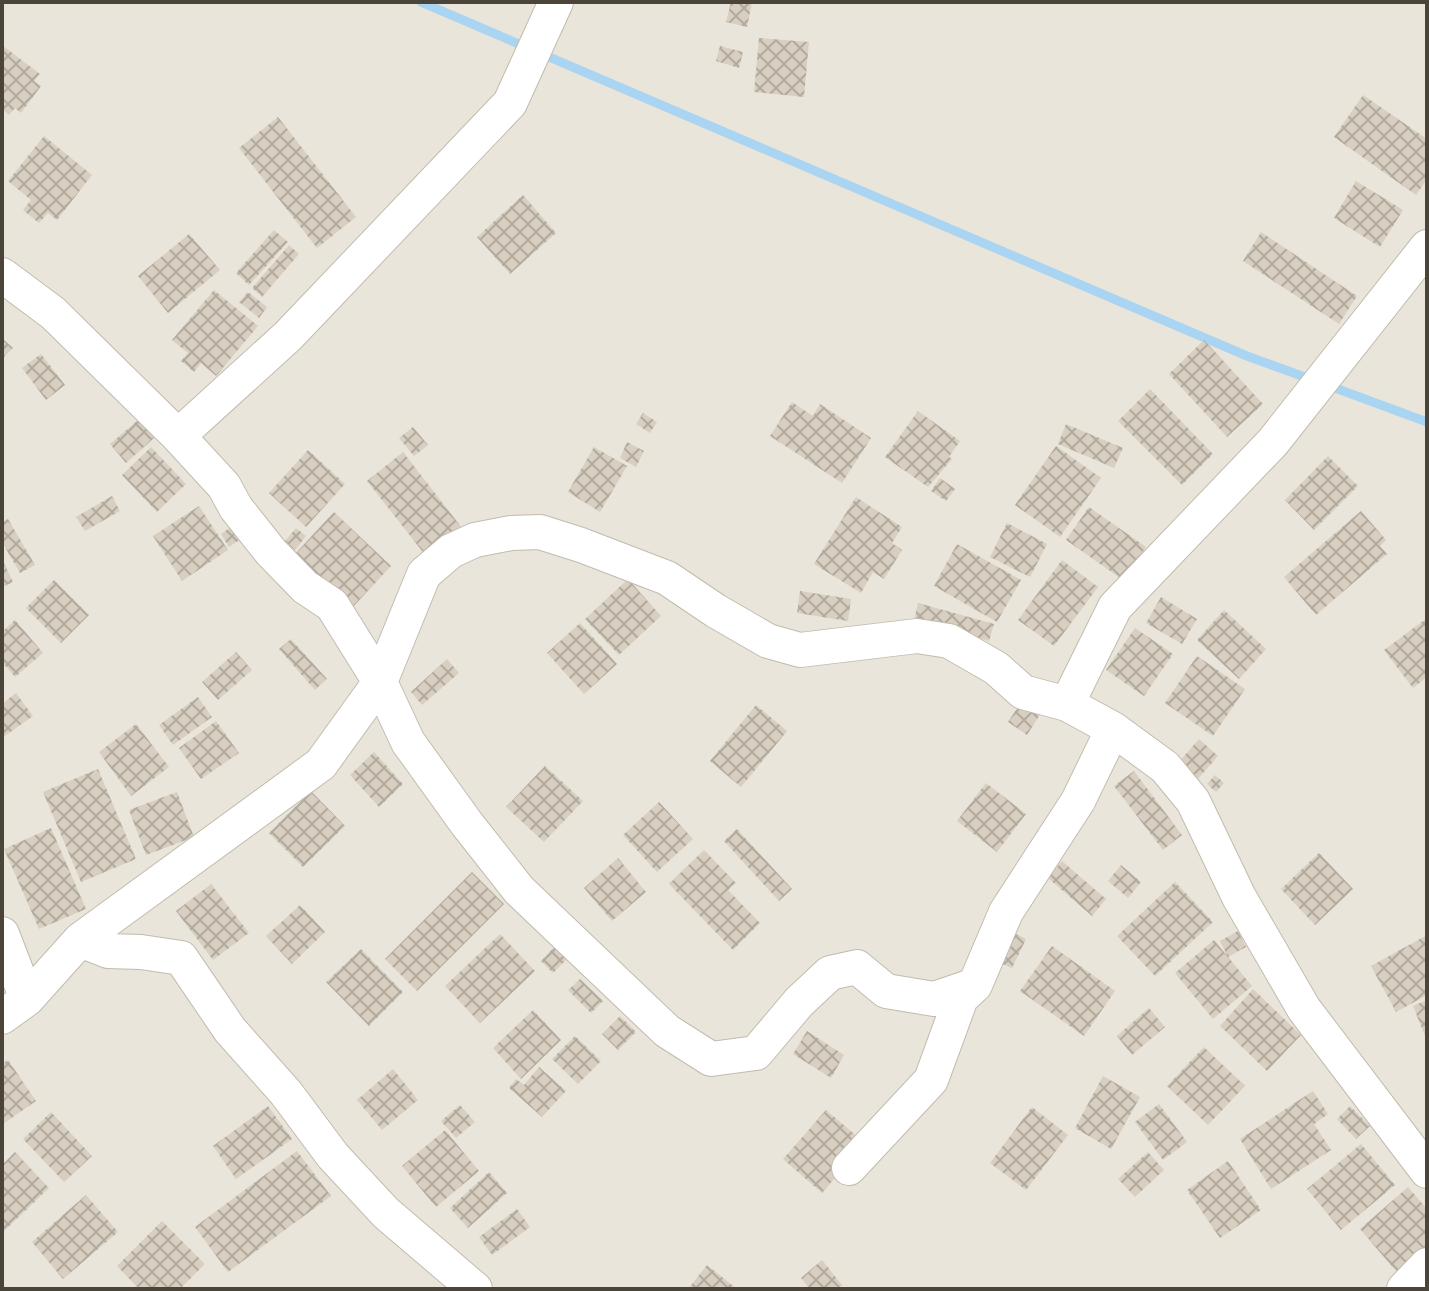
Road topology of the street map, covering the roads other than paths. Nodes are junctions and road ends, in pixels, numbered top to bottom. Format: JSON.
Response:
{"nodes":[{"id":1,"x":556,"y":2,"type":"edge"},
{"id":2,"x":1427,"y":247,"type":"edge"},
{"id":3,"x":2,"y":275,"type":"edge"},
{"id":4,"x":178,"y":436,"type":"junction"},
{"id":5,"x":380,"y":682,"type":"junction"},
{"id":6,"x":1067,"y":704,"type":"junction"},
{"id":7,"x":1113,"y":729,"type":"junction"},
{"id":8,"x":2,"y":934,"type":"edge"},
{"id":9,"x":80,"y":940,"type":"junction"},
{"id":10,"x":975,"y":985,"type":"junction"},
{"id":11,"x":15,"y":1008,"type":"edge"},
{"id":12,"x":1413,"y":1130,"type":"edge"},
{"id":13,"x":849,"y":1168,"type":"dead end"},
{"id":14,"x":1427,"y":1171,"type":"edge"},
{"id":15,"x":1427,"y":1265,"type":"edge"},
{"id":16,"x":475,"y":1289,"type":"edge"},
{"id":17,"x":1404,"y":1289,"type":"edge"}],
"edges":[{"from":1,"to":4,"type":"street"},
{"from":2,"to":6,"type":"street"},
{"from":3,"to":4,"type":"street"},
{"from":4,"to":5,"type":"street"},
{"from":5,"to":6,"type":"street"},
{"from":5,"to":9,"type":"street"},
{"from":5,"to":10,"type":"street"},
{"from":6,"to":7,"type":"street"},
{"from":7,"to":10,"type":"street"},
{"from":7,"to":12,"type":"street"},
{"from":8,"to":11,"type":"street"},
{"from":9,"to":11,"type":"street"},
{"from":9,"to":16,"type":"street"},
{"from":10,"to":13,"type":"street"},
{"from":12,"to":14,"type":"street"},
{"from":15,"to":17,"type":"street"}]}
